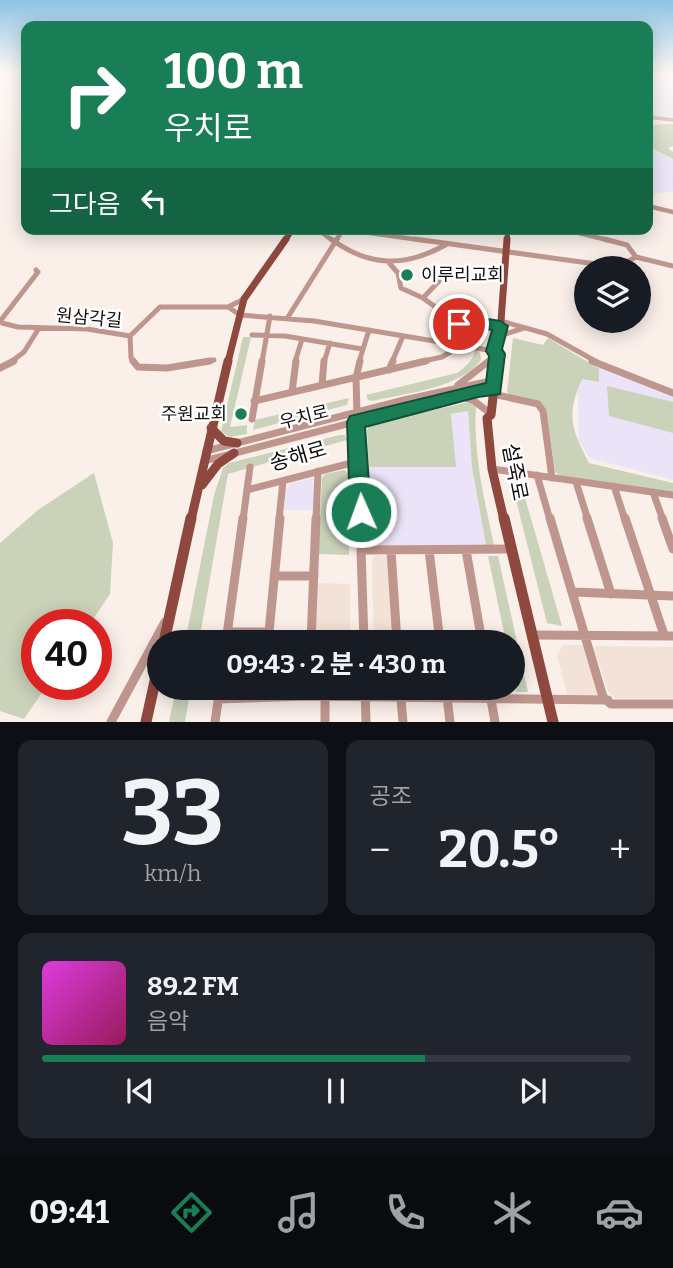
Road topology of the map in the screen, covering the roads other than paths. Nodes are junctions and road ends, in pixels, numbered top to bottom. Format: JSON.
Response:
{"nodes":[{"id":1,"x":653,"y":118,"type":"edge"},
{"id":2,"x":673,"y":120,"type":"edge"},
{"id":3,"x":653,"y":207,"type":"edge"},
{"id":4,"x":673,"y":212,"type":"edge"},
{"id":5,"x":289,"y":235,"type":"edge"},
{"id":6,"x":325,"y":235,"type":"edge"},
{"id":7,"x":340,"y":235,"type":"edge"},
{"id":8,"x":385,"y":235,"type":"edge"},
{"id":9,"x":507,"y":235,"type":"edge"},
{"id":10,"x":589,"y":235,"type":"edge"},
{"id":11,"x":336,"y":244,"type":"junction"},
{"id":12,"x":447,"y":244,"type":"junction"},
{"id":13,"x":506,"y":252,"type":"junction"},
{"id":14,"x":635,"y":256,"type":"edge"},
{"id":15,"x":574,"y":261,"type":"edge"},
{"id":16,"x":651,"y":261,"type":"edge"},
{"id":17,"x":390,"y":264,"type":"junction"},
{"id":18,"x":673,"y":266,"type":"edge"},
{"id":19,"x":36,"y":270,"type":"dead end"},
{"id":20,"x":439,"y":281,"type":"dead end"},
{"id":21,"x":423,"y":298,"type":"junction"},
{"id":22,"x":244,"y":299,"type":"junction"},
{"id":23,"x":228,"y":307,"type":"junction"},
{"id":24,"x":240,"y":316,"type":"junction"},
{"id":25,"x":270,"y":316,"type":"junction"},
{"id":26,"x":288,"y":317,"type":"junction"},
{"id":27,"x":501,"y":324,"type":"junction"},
{"id":28,"x":527,"y":327,"type":"junction"},
{"id":29,"x":39,"y":328,"type":"junction"},
{"id":30,"x":369,"y":330,"type":"junction"},
{"id":31,"x":252,"y":335,"type":"dead end"},
{"id":32,"x":267,"y":335,"type":"junction"},
{"id":33,"x":130,"y":336,"type":"junction"},
{"id":34,"x":403,"y":336,"type":"junction"},
{"id":35,"x":496,"y":337,"type":"junction"},
{"id":36,"x":302,"y":338,"type":"junction"},
{"id":37,"x":330,"y":343,"type":"junction"},
{"id":38,"x":453,"y":344,"type":"junction"},
{"id":39,"x":362,"y":348,"type":"junction"},
{"id":40,"x":496,"y":353,"type":"junction"},
{"id":41,"x":214,"y":360,"type":"dead end"},
{"id":42,"x":0,"y":368,"type":"edge"},
{"id":43,"x":389,"y":370,"type":"junction"},
{"id":44,"x":356,"y":378,"type":"junction"},
{"id":45,"x":322,"y":385,"type":"junction"},
{"id":46,"x":494,"y":388,"type":"junction"},
{"id":47,"x":450,"y":389,"type":"junction"},
{"id":48,"x":292,"y":392,"type":"junction"},
{"id":49,"x":673,"y":393,"type":"edge"},
{"id":50,"x":456,"y":396,"type":"junction"},
{"id":51,"x":254,"y":401,"type":"junction"},
{"id":52,"x":491,"y":415,"type":"junction"},
{"id":53,"x":356,"y":417,"type":"junction"},
{"id":54,"x":251,"y":419,"type":"dead end"},
{"id":55,"x":211,"y":428,"type":"junction"},
{"id":56,"x":235,"y":448,"type":"junction"},
{"id":57,"x":206,"y":450,"type":"junction"},
{"id":58,"x":204,"y":461,"type":"junction"},
{"id":59,"x":359,"y":461,"type":"junction"},
{"id":60,"x":250,"y":467,"type":"dead end"},
{"id":61,"x":492,"y":470,"type":"junction"},
{"id":62,"x":318,"y":471,"type":"junction"},
{"id":63,"x":537,"y":475,"type":"junction"},
{"id":64,"x":552,"y":478,"type":"junction"},
{"id":65,"x":283,"y":481,"type":"junction"},
{"id":66,"x":576,"y":482,"type":"junction"},
{"id":67,"x":614,"y":486,"type":"junction"},
{"id":68,"x":247,"y":490,"type":"junction"},
{"id":69,"x":198,"y":491,"type":"junction"},
{"id":70,"x":653,"y":492,"type":"junction"},
{"id":71,"x":673,"y":495,"type":"edge"},
{"id":72,"x":673,"y":549,"type":"edge"},
{"id":73,"x":429,"y":550,"type":"junction"},
{"id":74,"x":466,"y":550,"type":"junction"},
{"id":75,"x":512,"y":550,"type":"junction"},
{"id":76,"x":362,"y":551,"type":"junction"},
{"id":77,"x":391,"y":551,"type":"junction"},
{"id":78,"x":274,"y":576,"type":"junction"},
{"id":79,"x":313,"y":576,"type":"junction"},
{"id":80,"x":573,"y":592,"type":"junction"},
{"id":81,"x":611,"y":594,"type":"junction"},
{"id":82,"x":651,"y":596,"type":"junction"},
{"id":83,"x":673,"y":596,"type":"edge"},
{"id":84,"x":171,"y":611,"type":"junction"},
{"id":85,"x":167,"y":630,"type":"edge"},
{"id":86,"x":228,"y":630,"type":"edge"},
{"id":87,"x":269,"y":630,"type":"edge"},
{"id":88,"x":311,"y":630,"type":"edge"},
{"id":89,"x":364,"y":630,"type":"edge"},
{"id":90,"x":396,"y":630,"type":"edge"},
{"id":91,"x":439,"y":630,"type":"edge"},
{"id":92,"x":480,"y":630,"type":"edge"},
{"id":93,"x":533,"y":635,"type":"junction"},
{"id":94,"x":586,"y":635,"type":"junction"},
{"id":95,"x":669,"y":636,"type":"edge"},
{"id":96,"x":525,"y":697,"type":"edge"},
{"id":97,"x":548,"y":699,"type":"junction"},
{"id":98,"x":151,"y":700,"type":"edge"},
{"id":99,"x":218,"y":700,"type":"edge"},
{"id":100,"x":325,"y":700,"type":"edge"},
{"id":101,"x":365,"y":700,"type":"edge"},
{"id":102,"x":401,"y":700,"type":"edge"},
{"id":103,"x":447,"y":700,"type":"edge"},
{"id":104,"x":491,"y":700,"type":"edge"},
{"id":105,"x":608,"y":700,"type":"junction"},
{"id":106,"x":673,"y":704,"type":"edge"},
{"id":107,"x":111,"y":722,"type":"edge"},
{"id":108,"x":146,"y":722,"type":"edge"},
{"id":109,"x":215,"y":722,"type":"edge"},
{"id":110,"x":325,"y":722,"type":"edge"},
{"id":111,"x":366,"y":722,"type":"edge"},
{"id":112,"x":402,"y":722,"type":"edge"},
{"id":113,"x":450,"y":722,"type":"edge"},
{"id":114,"x":495,"y":722,"type":"edge"},
{"id":115,"x":553,"y":722,"type":"edge"}],
"edges":[{"from":1,"to":2,"type":"street"},
{"from":3,"to":4,"type":"street"},
{"from":5,"to":22,"type":"main road"},
{"from":6,"to":11,"type":"street"},
{"from":7,"to":11,"type":"street"},
{"from":8,"to":12,"type":"street"},
{"from":9,"to":13,"type":"main road","name":"설죽로"},
{"from":10,"to":14,"type":"street"},
{"from":11,"to":17,"type":"street"},
{"from":11,"to":26,"type":"street"},
{"from":12,"to":13,"type":"street"},
{"from":12,"to":17,"type":"street"},
{"from":13,"to":15,"type":"street"},
{"from":13,"to":27,"type":"main road","name":"설죽로"},
{"from":16,"to":18,"type":"street"},
{"from":17,"to":21,"type":"street"},
{"from":19,"to":29,"type":"street","name":"원삼각길"},
{"from":20,"to":21,"type":"street"},
{"from":21,"to":27,"type":"street"},
{"from":22,"to":23,"type":"street","name":"원삼각길"},
{"from":22,"to":24,"type":"main road"},
{"from":23,"to":24,"type":"street"},
{"from":23,"to":33,"type":"street","name":"원삼각길"},
{"from":24,"to":25,"type":"street"},
{"from":24,"to":55,"type":"main road"},
{"from":25,"to":26,"type":"street"},
{"from":25,"to":32,"type":"street"},
{"from":26,"to":30,"type":"street"},
{"from":27,"to":28,"type":"street"},
{"from":27,"to":35,"type":"main road","name":"설죽로"},
{"from":28,"to":35,"type":"street"},
{"from":28,"to":49,"type":"street"},
{"from":29,"to":33,"type":"street","name":"원삼각길"},
{"from":29,"to":42,"type":"street"},
{"from":30,"to":34,"type":"street"},
{"from":30,"to":39,"type":"street"},
{"from":31,"to":32,"type":"street"},
{"from":32,"to":36,"type":"street"},
{"from":32,"to":51,"type":"street"},
{"from":33,"to":41,"type":"street"},
{"from":34,"to":38,"type":"street"},
{"from":34,"to":43,"type":"street"},
{"from":35,"to":40,"type":"main road","name":"설죽로"},
{"from":36,"to":37,"type":"street"},
{"from":36,"to":48,"type":"street"},
{"from":37,"to":39,"type":"street"},
{"from":37,"to":45,"type":"street"},
{"from":38,"to":40,"type":"street"},
{"from":38,"to":43,"type":"street"},
{"from":39,"to":44,"type":"street"},
{"from":40,"to":46,"type":"main road","name":"설죽로"},
{"from":40,"to":47,"type":"street"},
{"from":43,"to":44,"type":"street"},
{"from":44,"to":45,"type":"street"},
{"from":44,"to":53,"type":"street"},
{"from":45,"to":48,"type":"street"},
{"from":46,"to":47,"type":"street","name":"우치로"},
{"from":46,"to":50,"type":"street","name":"우치로"},
{"from":46,"to":52,"type":"main road","name":"설죽로"},
{"from":46,"to":64,"type":"street"},
{"from":47,"to":53,"type":"street","name":"우치로"},
{"from":48,"to":51,"type":"street"},
{"from":50,"to":52,"type":"street"},
{"from":50,"to":53,"type":"street","name":"우치로"},
{"from":51,"to":54,"type":"street"},
{"from":52,"to":61,"type":"main road","name":"설죽로"},
{"from":53,"to":56,"type":"street","name":"우치로"},
{"from":53,"to":59,"type":"street"},
{"from":55,"to":56,"type":"main road"},
{"from":55,"to":57,"type":"main road"},
{"from":56,"to":57,"type":"street","name":"우치로"},
{"from":56,"to":58,"type":"street","name":"우치로"},
{"from":56,"to":69,"type":"main road"},
{"from":57,"to":58,"type":"main road"},
{"from":58,"to":69,"type":"main road"},
{"from":59,"to":62,"type":"street","name":"송해로"},
{"from":59,"to":76,"type":"street"},
{"from":60,"to":68,"type":"street"},
{"from":61,"to":63,"type":"street"},
{"from":61,"to":75,"type":"main road","name":"설죽로"},
{"from":62,"to":65,"type":"street","name":"송해로"},
{"from":62,"to":79,"type":"street"},
{"from":63,"to":64,"type":"street"},
{"from":63,"to":80,"type":"street"},
{"from":64,"to":66,"type":"street"},
{"from":65,"to":68,"type":"street","name":"송해로"},
{"from":65,"to":78,"type":"street"},
{"from":66,"to":67,"type":"street"},
{"from":66,"to":81,"type":"street"},
{"from":67,"to":70,"type":"street"},
{"from":67,"to":82,"type":"street"},
{"from":68,"to":86,"type":"street"},
{"from":69,"to":84,"type":"main road"},
{"from":70,"to":71,"type":"street"},
{"from":70,"to":72,"type":"street"},
{"from":73,"to":74,"type":"street"},
{"from":73,"to":77,"type":"street"},
{"from":73,"to":91,"type":"street"},
{"from":74,"to":75,"type":"street"},
{"from":74,"to":92,"type":"street"},
{"from":75,"to":93,"type":"main road","name":"설죽로"},
{"from":76,"to":77,"type":"street"},
{"from":76,"to":89,"type":"street"},
{"from":77,"to":90,"type":"street"},
{"from":78,"to":79,"type":"street"},
{"from":78,"to":87,"type":"street"},
{"from":79,"to":88,"type":"street"},
{"from":80,"to":81,"type":"street"},
{"from":80,"to":94,"type":"street"},
{"from":81,"to":82,"type":"street"},
{"from":82,"to":83,"type":"street"},
{"from":82,"to":95,"type":"street"},
{"from":84,"to":85,"type":"main road"},
{"from":84,"to":107,"type":"street"},
{"from":93,"to":94,"type":"street"},
{"from":93,"to":97,"type":"main road","name":"설죽로"},
{"from":94,"to":95,"type":"street"},
{"from":94,"to":105,"type":"street"},
{"from":96,"to":97,"type":"street"},
{"from":97,"to":105,"type":"street"},
{"from":97,"to":115,"type":"main road","name":"설죽로"},
{"from":98,"to":108,"type":"main road"},
{"from":99,"to":109,"type":"street"},
{"from":100,"to":110,"type":"street"},
{"from":101,"to":111,"type":"street"},
{"from":102,"to":112,"type":"street"},
{"from":103,"to":113,"type":"street"},
{"from":104,"to":114,"type":"street"},
{"from":105,"to":106,"type":"street"}]}
